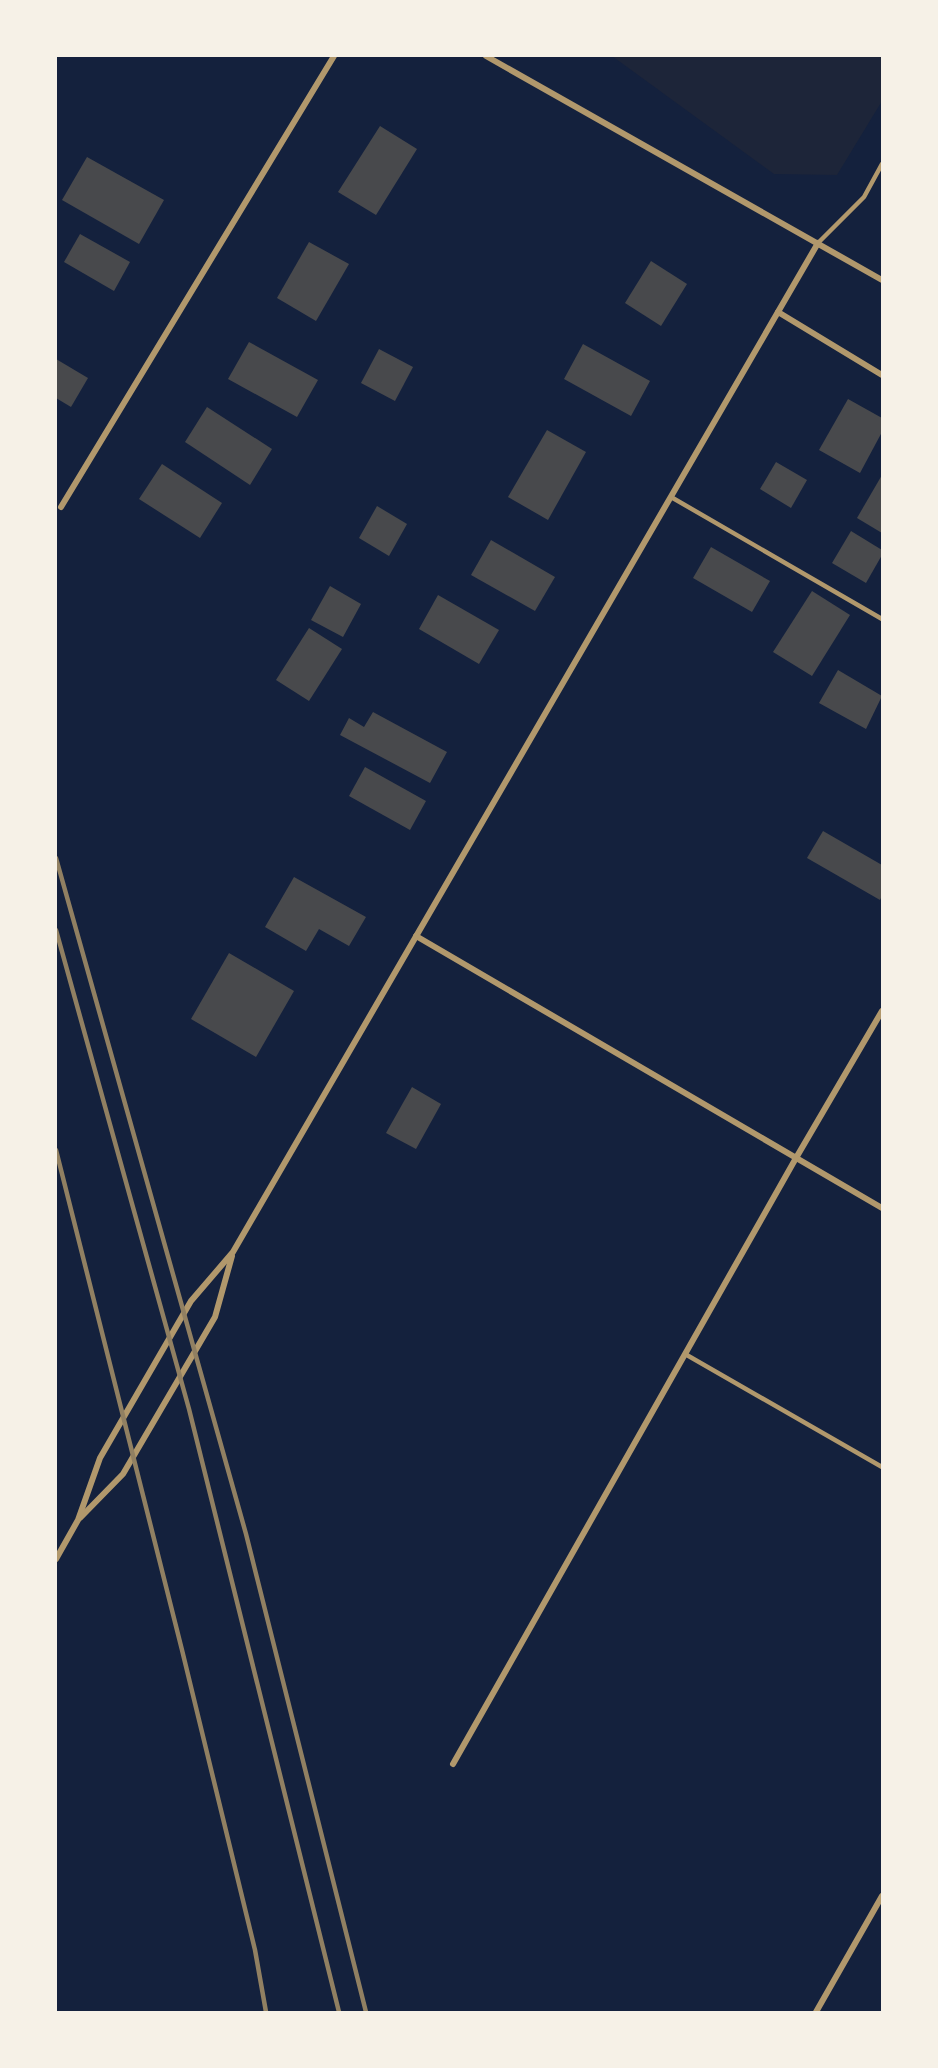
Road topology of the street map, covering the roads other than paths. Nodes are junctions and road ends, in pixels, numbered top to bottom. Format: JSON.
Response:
{"nodes":[{"id":1,"x":334,"y":56,"type":"edge"},
{"id":2,"x":486,"y":56,"type":"edge"},
{"id":3,"x":882,"y":164,"type":"edge"},
{"id":4,"x":818,"y":243,"type":"junction"},
{"id":5,"x":882,"y":280,"type":"edge"},
{"id":6,"x":778,"y":312,"type":"junction"},
{"id":7,"x":882,"y":375,"type":"edge"},
{"id":8,"x":671,"y":497,"type":"junction"},
{"id":9,"x":61,"y":507,"type":"dead end"},
{"id":10,"x":882,"y":619,"type":"edge"},
{"id":11,"x":416,"y":936,"type":"junction"},
{"id":12,"x":882,"y":1011,"type":"edge"},
{"id":13,"x":796,"y":1158,"type":"junction"},
{"id":14,"x":882,"y":1208,"type":"edge"},
{"id":15,"x":233,"y":1252,"type":"junction"},
{"id":16,"x":685,"y":1354,"type":"junction"},
{"id":17,"x":882,"y":1467,"type":"edge"},
{"id":18,"x":78,"y":1520,"type":"junction"},
{"id":19,"x":56,"y":1559,"type":"edge"},
{"id":20,"x":453,"y":1764,"type":"dead end"},
{"id":21,"x":882,"y":1896,"type":"edge"},
{"id":22,"x":816,"y":2013,"type":"edge"}],
"edges":[{"from":1,"to":9,"type":"street"},
{"from":2,"to":4,"type":"street"},
{"from":3,"to":4,"type":"lane"},
{"from":4,"to":5,"type":"street"},
{"from":4,"to":6,"type":"street"},
{"from":6,"to":7,"type":"street"},
{"from":6,"to":8,"type":"street"},
{"from":8,"to":10,"type":"lane"},
{"from":8,"to":11,"type":"street"},
{"from":11,"to":13,"type":"street"},
{"from":11,"to":15,"type":"street"},
{"from":12,"to":13,"type":"street"},
{"from":13,"to":14,"type":"street"},
{"from":13,"to":16,"type":"street"},
{"from":15,"to":18,"type":"street"},
{"from":15,"to":18,"type":"street"},
{"from":16,"to":17,"type":"lane"},
{"from":16,"to":20,"type":"street"},
{"from":18,"to":19,"type":"street"},
{"from":21,"to":22,"type":"street"}]}
